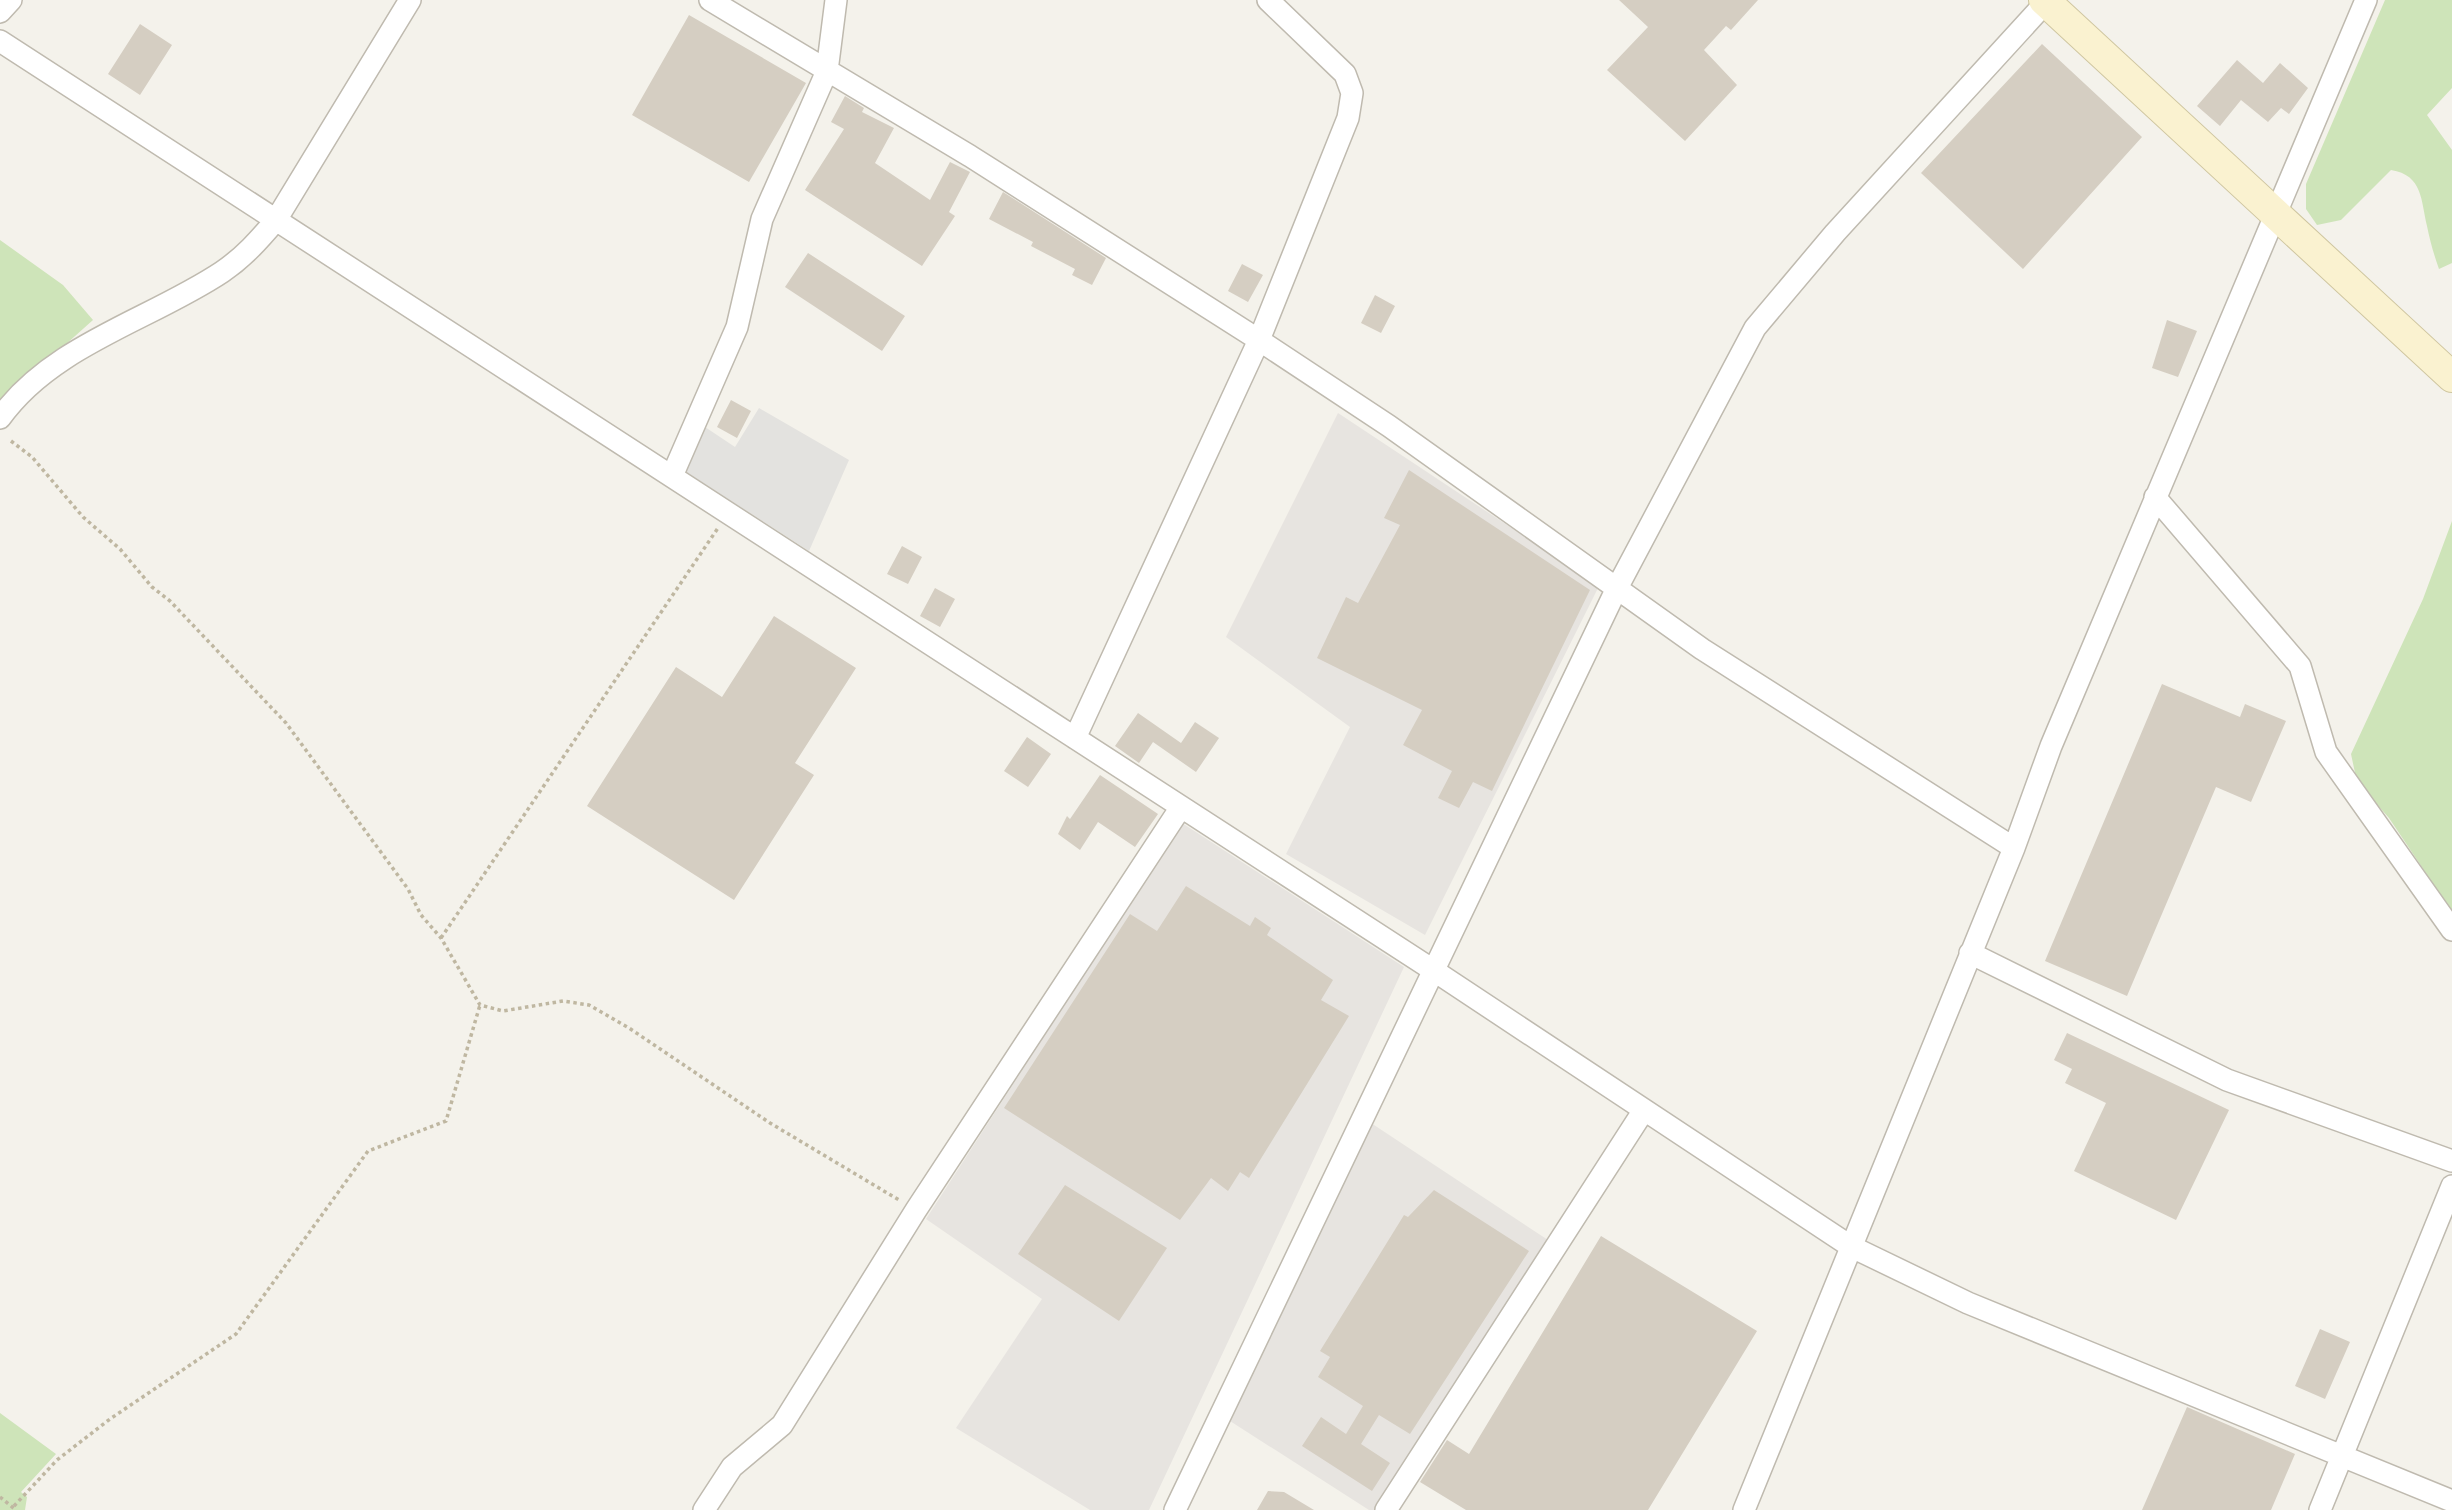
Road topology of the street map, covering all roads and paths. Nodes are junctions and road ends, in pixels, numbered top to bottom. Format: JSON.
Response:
{"nodes":[{"id":1,"x":11,"y":0,"type":"edge"},
{"id":2,"x":410,"y":0,"type":"edge"},
{"id":3,"x":709,"y":0,"type":"edge"},
{"id":4,"x":836,"y":0,"type":"edge"},
{"id":5,"x":1268,"y":0,"type":"edge"},
{"id":6,"x":2366,"y":0,"type":"edge"},
{"id":7,"x":2046,"y":1,"type":"edge"},
{"id":8,"x":0,"y":12,"type":"edge"},
{"id":9,"x":0,"y":41,"type":"edge"},
{"id":10,"x":827,"y":71,"type":"junction"},
{"id":11,"x":2275,"y":213,"type":"junction"},
{"id":12,"x":276,"y":220,"type":"junction"},
{"id":13,"x":1259,"y":340,"type":"junction"},
{"id":14,"x":2452,"y":377,"type":"edge"},
{"id":15,"x":0,"y":418,"type":"edge"},
{"id":16,"x":11,"y":441,"type":"dead end"},
{"id":17,"x":672,"y":476,"type":"junction"},
{"id":18,"x":2155,"y":497,"type":"junction"},
{"id":19,"x":728,"y":513,"type":"junction"},
{"id":20,"x":1617,"y":588,"type":"junction"},
{"id":21,"x":1075,"y":738,"type":"junction"},
{"id":22,"x":1181,"y":807,"type":"junction"},
{"id":23,"x":2014,"y":848,"type":"junction"},
{"id":24,"x":2452,"y":930,"type":"edge"},
{"id":25,"x":441,"y":938,"type":"junction"},
{"id":26,"x":1970,"y":953,"type":"junction"},
{"id":27,"x":1433,"y":970,"type":"junction"},
{"id":28,"x":480,"y":1005,"type":"junction"},
{"id":29,"x":1644,"y":1110,"type":"junction"},
{"id":30,"x":2452,"y":1161,"type":"edge"},
{"id":31,"x":2452,"y":1186,"type":"edge"},
{"id":32,"x":916,"y":1210,"type":"junction"},
{"id":33,"x":1850,"y":1246,"type":"junction"},
{"id":34,"x":2342,"y":1455,"type":"junction"},
{"id":35,"x":0,"y":1497,"type":"edge"},
{"id":36,"x":2452,"y":1501,"type":"edge"},
{"id":37,"x":15,"y":1508,"type":"edge"},
{"id":38,"x":704,"y":1510,"type":"edge"},
{"id":39,"x":1175,"y":1510,"type":"edge"},
{"id":40,"x":1386,"y":1510,"type":"edge"},
{"id":41,"x":1744,"y":1510,"type":"edge"},
{"id":42,"x":2320,"y":1510,"type":"edge"}],
"edges":[{"from":1,"to":8,"type":"street"},
{"from":2,"to":12,"type":"street"},
{"from":3,"to":10,"type":"street"},
{"from":4,"to":10,"type":"street"},
{"from":5,"to":13,"type":"street"},
{"from":6,"to":11,"type":"street"},
{"from":7,"to":11,"type":"street"},
{"from":7,"to":20,"type":"street"},
{"from":9,"to":12,"type":"street"},
{"from":10,"to":13,"type":"street"},
{"from":10,"to":17,"type":"street"},
{"from":11,"to":14,"type":"street"},
{"from":11,"to":18,"type":"street"},
{"from":12,"to":15,"type":"street"},
{"from":12,"to":17,"type":"street"},
{"from":13,"to":20,"type":"street"},
{"from":13,"to":21,"type":"street"},
{"from":16,"to":25,"type":"path"},
{"from":17,"to":19,"type":"street"},
{"from":18,"to":23,"type":"street"},
{"from":18,"to":24,"type":"street"},
{"from":19,"to":21,"type":"street"},
{"from":19,"to":25,"type":"path"},
{"from":20,"to":23,"type":"street"},
{"from":20,"to":27,"type":"street"},
{"from":21,"to":22,"type":"street"},
{"from":22,"to":27,"type":"street"},
{"from":22,"to":32,"type":"street"},
{"from":23,"to":26,"type":"street"},
{"from":25,"to":28,"type":"path"},
{"from":26,"to":30,"type":"street"},
{"from":26,"to":33,"type":"street"},
{"from":27,"to":29,"type":"street"},
{"from":27,"to":39,"type":"street"},
{"from":28,"to":32,"type":"path"},
{"from":28,"to":37,"type":"path"},
{"from":29,"to":33,"type":"street"},
{"from":29,"to":40,"type":"street"},
{"from":31,"to":34,"type":"street"},
{"from":32,"to":38,"type":"street"},
{"from":33,"to":34,"type":"street"},
{"from":33,"to":41,"type":"street"},
{"from":34,"to":36,"type":"street"},
{"from":34,"to":42,"type":"street"},
{"from":35,"to":37,"type":"path"}]}
